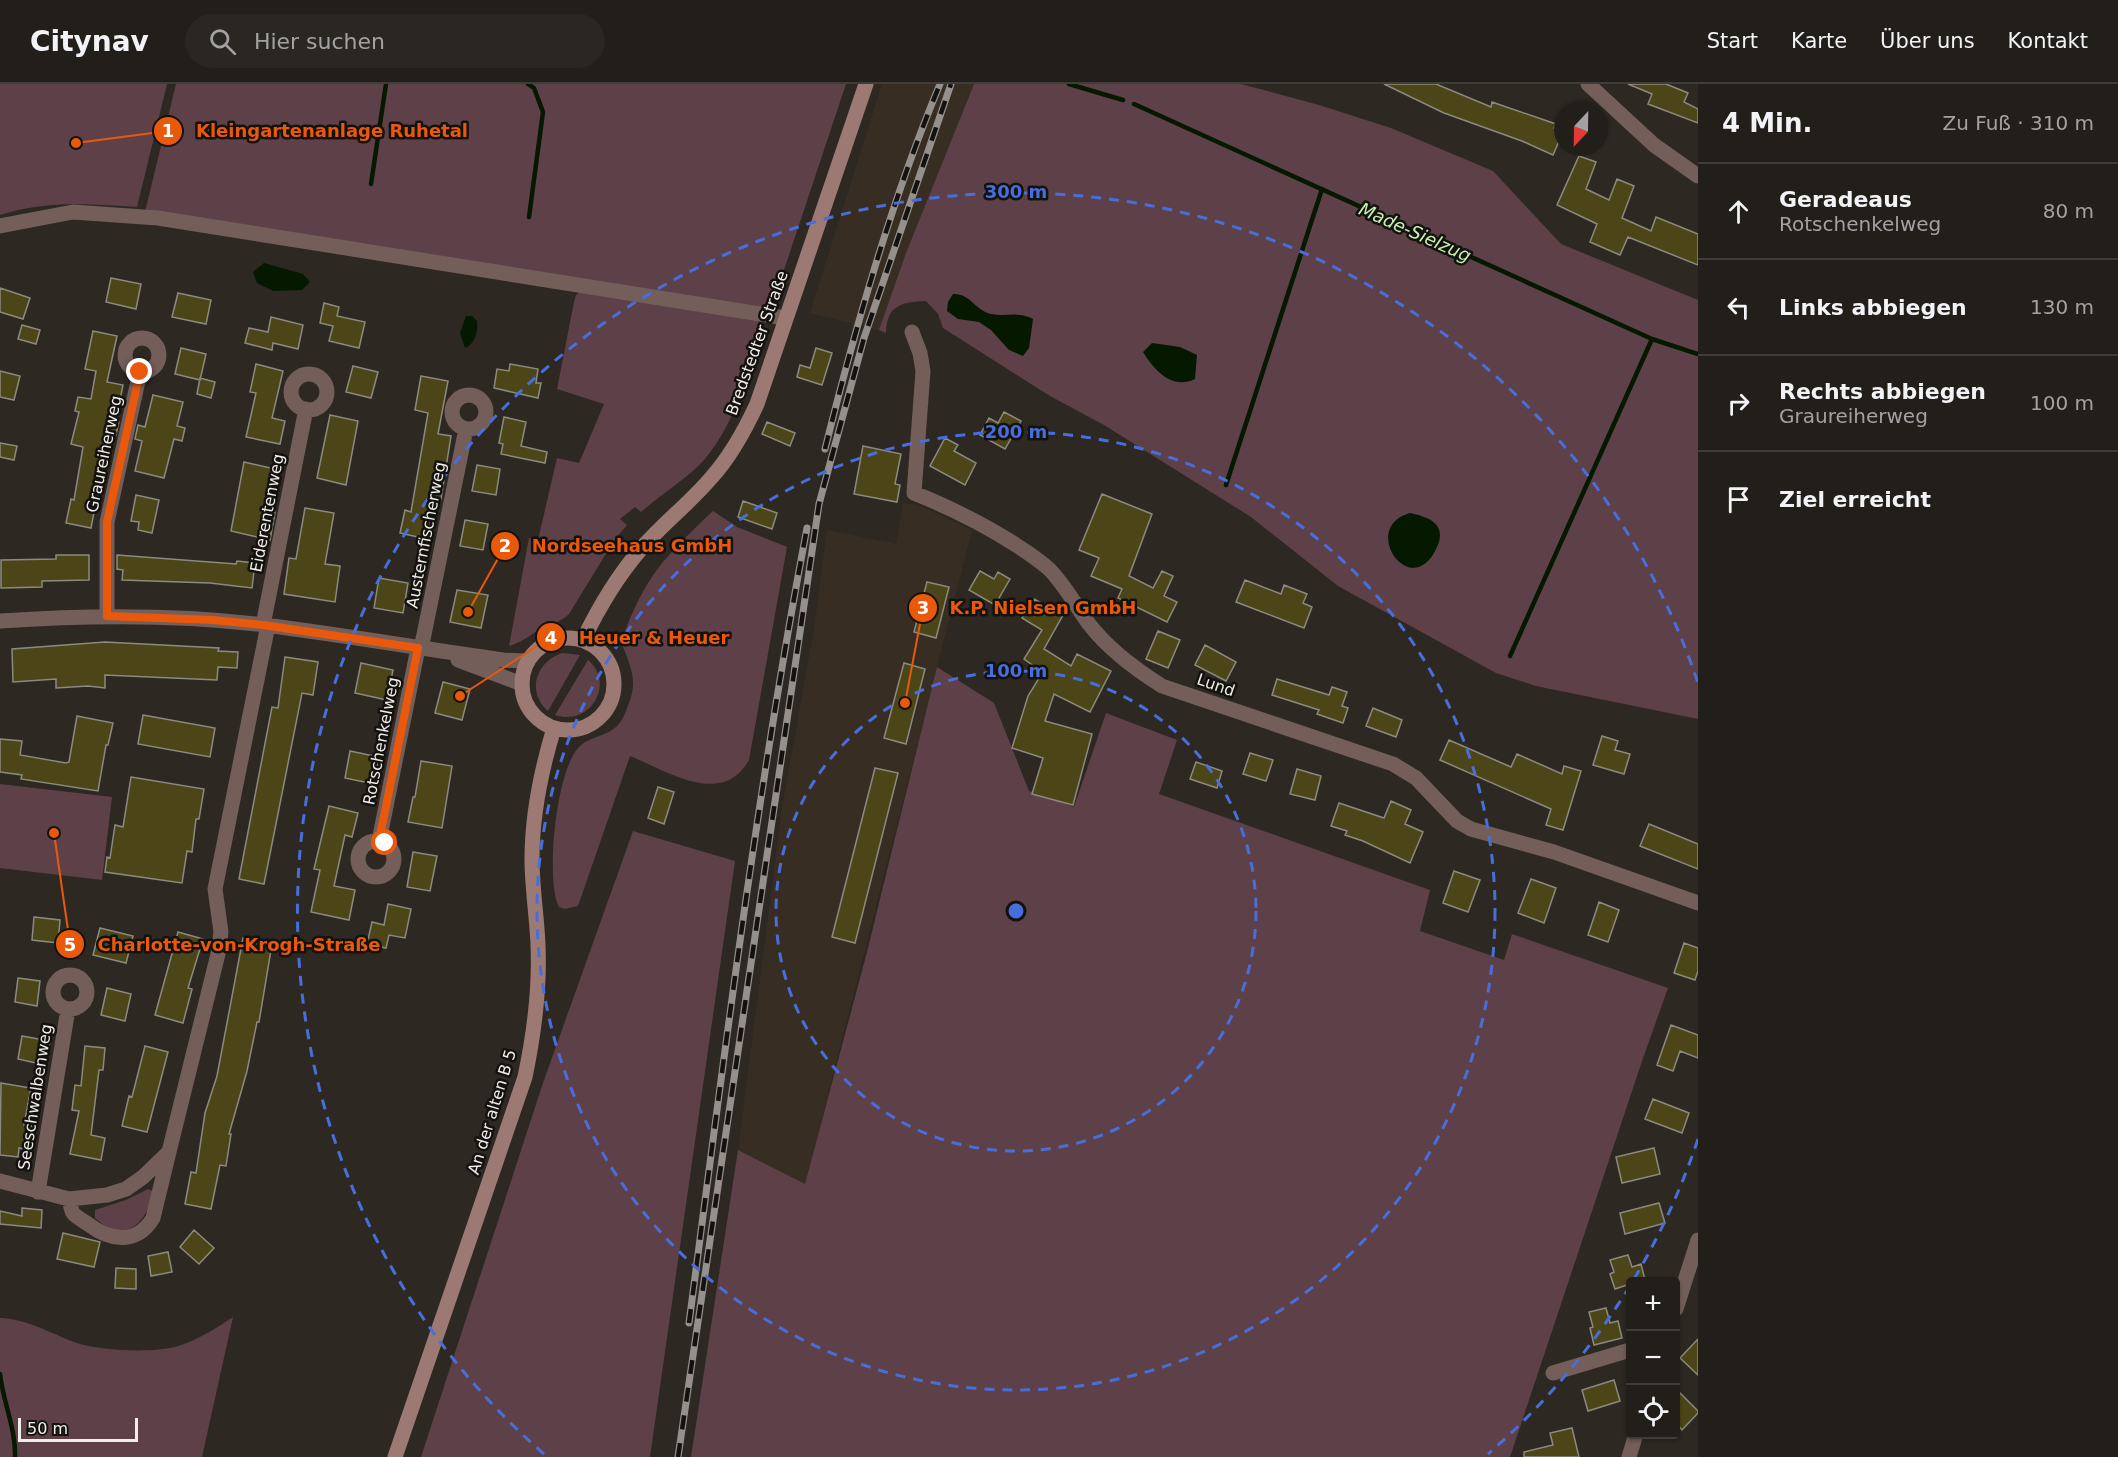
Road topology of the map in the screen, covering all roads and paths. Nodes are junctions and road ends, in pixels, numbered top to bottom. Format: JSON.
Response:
{"nodes":[{"id":1,"x":866,"y":84,"type":"edge"},
{"id":2,"x":1588,"y":84,"type":"edge"},
{"id":3,"x":1698,"y":176,"type":"edge"},
{"id":4,"x":0,"y":226,"type":"edge"},
{"id":5,"x":785,"y":318,"type":"junction"},
{"id":6,"x":912,"y":332,"type":"dead end"},
{"id":7,"x":140,"y":372,"type":"dead end"},
{"id":8,"x":306,"y":409,"type":"dead end"},
{"id":9,"x":466,"y":429,"type":"dead end"},
{"id":10,"x":107,"y":616,"type":"junction"},
{"id":11,"x":0,"y":621,"type":"edge"},
{"id":12,"x":266,"y":625,"type":"junction"},
{"id":13,"x":583,"y":640,"type":"junction"},
{"id":14,"x":424,"y":649,"type":"junction"},
{"id":15,"x":528,"y":661,"type":"junction"},
{"id":16,"x":522,"y":684,"type":"junction"},
{"id":17,"x":554,"y":728,"type":"junction"},
{"id":18,"x":379,"y":841,"type":"dead end"},
{"id":19,"x":1698,"y":903,"type":"edge"},
{"id":20,"x":68,"y":1009,"type":"dead end"},
{"id":21,"x":169,"y":1152,"type":"junction"},
{"id":22,"x":0,"y":1181,"type":"edge"},
{"id":23,"x":38,"y":1192,"type":"junction"},
{"id":24,"x":69,"y":1199,"type":"junction"},
{"id":25,"x":1698,"y":1240,"type":"edge"},
{"id":26,"x":1680,"y":1296,"type":"edge"},
{"id":27,"x":1626,"y":1351,"type":"edge"},
{"id":28,"x":1553,"y":1373,"type":"dead end"},
{"id":29,"x":1634,"y":1439,"type":"edge"},
{"id":30,"x":395,"y":1457,"type":"edge"},
{"id":31,"x":1629,"y":1457,"type":"edge"}],
"edges":[{"from":1,"to":5,"type":"main road","name":"Bredstedter Straße"},
{"from":2,"to":3,"type":"street"},
{"from":4,"to":5,"type":"street"},
{"from":5,"to":13,"type":"main road","name":"Bredstedter Straße"},
{"from":6,"to":19,"type":"street","name":"Lund"},
{"from":7,"to":10,"type":"street","name":"Graureiherweg"},
{"from":8,"to":12,"type":"street","name":"Eiderentenweg"},
{"from":9,"to":14,"type":"street","name":"Austernfischerweg"},
{"from":10,"to":11,"type":"street"},
{"from":10,"to":12,"type":"street"},
{"from":12,"to":14,"type":"street"},
{"from":12,"to":21,"type":"street","name":"Eiderentenweg"},
{"from":13,"to":15,"type":"main road"},
{"from":13,"to":17,"type":"main road"},
{"from":14,"to":15,"type":"street"},
{"from":14,"to":16,"type":"street"},
{"from":14,"to":18,"type":"street","name":"Rotschenkelweg"},
{"from":15,"to":16,"type":"main road"},
{"from":16,"to":17,"type":"main road"},
{"from":17,"to":30,"type":"main road","name":"An der alten B 5"},
{"from":20,"to":23,"type":"street","name":"Seeschwalbenweg"},
{"from":21,"to":24,"type":"street"},
{"from":21,"to":24,"type":"street","name":"Eiderentenweg"},
{"from":22,"to":23,"type":"street"},
{"from":23,"to":24,"type":"street"},
{"from":25,"to":26,"type":"street"},
{"from":27,"to":28,"type":"street"},
{"from":29,"to":31,"type":"street"}]}
